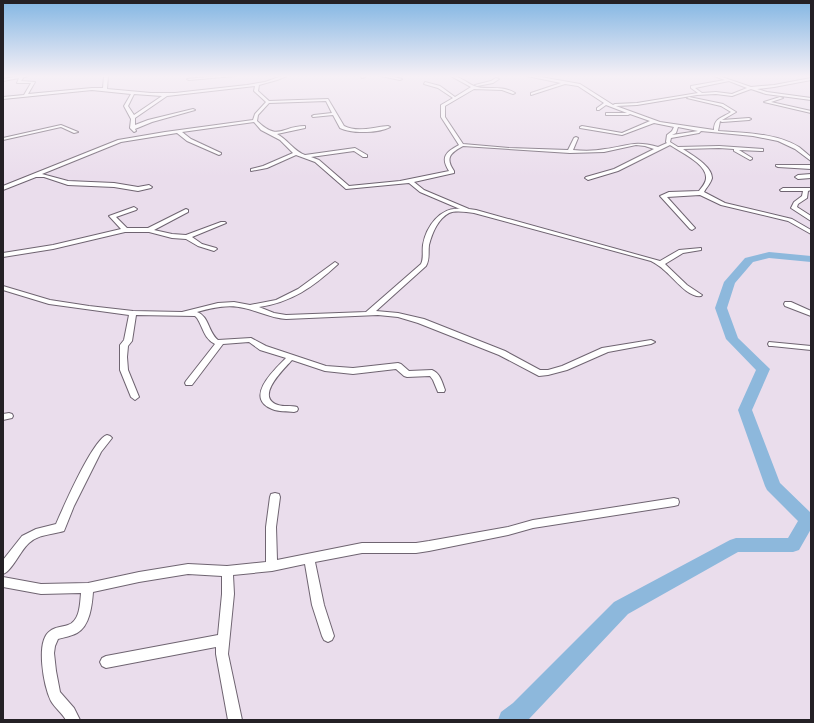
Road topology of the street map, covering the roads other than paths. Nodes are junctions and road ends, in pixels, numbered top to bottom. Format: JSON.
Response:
{"nodes":[{"id":1,"x":128,"y":110,"type":"edge"},
{"id":2,"x":144,"y":110,"type":"edge"},
{"id":3,"x":193,"y":110,"type":"dead end"},
{"id":4,"x":261,"y":110,"type":"edge"},
{"id":5,"x":333,"y":110,"type":"edge"},
{"id":6,"x":443,"y":110,"type":"edge"},
{"id":7,"x":621,"y":110,"type":"edge"},
{"id":8,"x":730,"y":110,"type":"edge"},
{"id":9,"x":801,"y":110,"type":"edge"},
{"id":10,"x":811,"y":112,"type":"edge"},
{"id":11,"x":335,"y":114,"type":"junction"},
{"id":12,"x":606,"y":114,"type":"dead end"},
{"id":13,"x":631,"y":114,"type":"junction"},
{"id":14,"x":314,"y":116,"type":"dead end"},
{"id":15,"x":133,"y":117,"type":"junction"},
{"id":16,"x":749,"y":120,"type":"dead end"},
{"id":17,"x":255,"y":121,"type":"junction"},
{"id":18,"x":654,"y":121,"type":"junction"},
{"id":19,"x":717,"y":121,"type":"junction"},
{"id":20,"x":676,"y":126,"type":"junction"},
{"id":21,"x":388,"y":127,"type":"dead end"},
{"id":22,"x":582,"y":127,"type":"dead end"},
{"id":23,"x":132,"y":128,"type":"junction"},
{"id":24,"x":303,"y":128,"type":"dead end"},
{"id":25,"x":41,"y":131,"type":"junction"},
{"id":26,"x":706,"y":131,"type":"junction"},
{"id":27,"x":76,"y":132,"type":"dead end"},
{"id":28,"x":179,"y":132,"type":"junction"},
{"id":29,"x":674,"y":132,"type":"junction"},
{"id":30,"x":716,"y":132,"type":"junction"},
{"id":31,"x":273,"y":134,"type":"junction"},
{"id":32,"x":688,"y":134,"type":"junction"},
{"id":33,"x":50,"y":136,"type":"dead end"},
{"id":34,"x":576,"y":138,"type":"dead end"},
{"id":35,"x":3,"y":139,"type":"edge"},
{"id":36,"x":127,"y":140,"type":"junction"},
{"id":37,"x":669,"y":140,"type":"junction"},
{"id":38,"x":462,"y":145,"type":"junction"},
{"id":39,"x":678,"y":148,"type":"junction"},
{"id":40,"x":731,"y":148,"type":"junction"},
{"id":41,"x":658,"y":149,"type":"junction"},
{"id":42,"x":762,"y":150,"type":"dead end"},
{"id":43,"x":296,"y":152,"type":"junction"},
{"id":44,"x":570,"y":152,"type":"junction"},
{"id":45,"x":219,"y":154,"type":"dead end"},
{"id":46,"x":303,"y":156,"type":"junction"},
{"id":47,"x":365,"y":156,"type":"dead end"},
{"id":48,"x":750,"y":159,"type":"dead end"},
{"id":49,"x":811,"y":160,"type":"edge"},
{"id":50,"x":778,"y":166,"type":"dead end"},
{"id":51,"x":811,"y":166,"type":"edge"},
{"id":52,"x":253,"y":170,"type":"dead end"},
{"id":53,"x":35,"y":175,"type":"junction"},
{"id":54,"x":811,"y":176,"type":"edge"},
{"id":55,"x":798,"y":177,"type":"dead end"},
{"id":56,"x":588,"y":178,"type":"dead end"},
{"id":57,"x":410,"y":181,"type":"junction"},
{"id":58,"x":149,"y":187,"type":"dead end"},
{"id":59,"x":3,"y":188,"type":"edge"},
{"id":60,"x":809,"y":189,"type":"edge"},
{"id":61,"x":783,"y":190,"type":"dead end"},
{"id":62,"x":701,"y":193,"type":"junction"},
{"id":63,"x":134,"y":209,"type":"dead end"},
{"id":64,"x":468,"y":210,"type":"junction"},
{"id":65,"x":186,"y":211,"type":"dead end"},
{"id":66,"x":811,"y":219,"type":"edge"},
{"id":67,"x":223,"y":223,"type":"dead end"},
{"id":68,"x":811,"y":224,"type":"edge"},
{"id":69,"x":692,"y":228,"type":"dead end"},
{"id":70,"x":805,"y":228,"type":"junction"},
{"id":71,"x":124,"y":230,"type":"junction"},
{"id":72,"x":149,"y":230,"type":"junction"},
{"id":73,"x":811,"y":232,"type":"edge"},
{"id":74,"x":187,"y":237,"type":"junction"},
{"id":75,"x":214,"y":249,"type":"dead end"},
{"id":76,"x":699,"y":249,"type":"dead end"},
{"id":77,"x":3,"y":255,"type":"edge"},
{"id":78,"x":661,"y":263,"type":"junction"},
{"id":79,"x":335,"y":264,"type":"dead end"},
{"id":80,"x":3,"y":288,"type":"edge"},
{"id":81,"x":699,"y":295,"type":"dead end"},
{"id":82,"x":788,"y":304,"type":"dead end"},
{"id":83,"x":250,"y":307,"type":"junction"},
{"id":84,"x":133,"y":313,"type":"junction"},
{"id":85,"x":185,"y":313,"type":"junction"},
{"id":86,"x":369,"y":313,"type":"junction"},
{"id":87,"x":811,"y":314,"type":"edge"},
{"id":88,"x":651,"y":342,"type":"dead end"},
{"id":89,"x":220,"y":343,"type":"junction"},
{"id":90,"x":772,"y":344,"type":"dead end"},
{"id":91,"x":811,"y":348,"type":"edge"},
{"id":92,"x":290,"y":358,"type":"junction"},
{"id":93,"x":189,"y":383,"type":"dead end"},
{"id":94,"x":441,"y":390,"type":"dead end"},
{"id":95,"x":135,"y":397,"type":"dead end"},
{"id":96,"x":294,"y":409,"type":"dead end"},
{"id":97,"x":107,"y":438,"type":"dead end"},
{"id":98,"x":275,"y":497,"type":"dead end"},
{"id":99,"x":674,"y":502,"type":"dead end"},
{"id":100,"x":309,"y":558,"type":"junction"},
{"id":101,"x":272,"y":566,"type":"junction"},
{"id":102,"x":3,"y":569,"type":"edge"},
{"id":103,"x":227,"y":571,"type":"junction"},
{"id":104,"x":3,"y":582,"type":"edge"},
{"id":105,"x":88,"y":588,"type":"junction"},
{"id":106,"x":328,"y":636,"type":"dead end"},
{"id":107,"x":223,"y":640,"type":"junction"},
{"id":108,"x":106,"y":662,"type":"dead end"},
{"id":109,"x":73,"y":720,"type":"edge"},
{"id":110,"x":235,"y":720,"type":"edge"}],
"edges":[{"from":1,"to":15,"type":"street"},
{"from":2,"to":15,"type":"street"},
{"from":3,"to":23,"type":"street"},
{"from":4,"to":17,"type":"street"},
{"from":5,"to":11,"type":"street"},
{"from":6,"to":38,"type":"street"},
{"from":7,"to":13,"type":"street"},
{"from":8,"to":19,"type":"street"},
{"from":9,"to":10,"type":"street"},
{"from":11,"to":14,"type":"street"},
{"from":11,"to":21,"type":"street"},
{"from":12,"to":13,"type":"street"},
{"from":13,"to":18,"type":"street"},
{"from":15,"to":23,"type":"street"},
{"from":16,"to":19,"type":"street"},
{"from":17,"to":28,"type":"street"},
{"from":17,"to":31,"type":"street"},
{"from":18,"to":20,"type":"street"},
{"from":18,"to":22,"type":"street"},
{"from":19,"to":30,"type":"street"},
{"from":20,"to":26,"type":"street"},
{"from":20,"to":29,"type":"street"},
{"from":23,"to":36,"type":"street"},
{"from":24,"to":31,"type":"street"},
{"from":25,"to":27,"type":"street"},
{"from":25,"to":33,"type":"street"},
{"from":25,"to":35,"type":"street"},
{"from":26,"to":30,"type":"street"},
{"from":26,"to":32,"type":"street"},
{"from":28,"to":36,"type":"street"},
{"from":28,"to":45,"type":"street"},
{"from":29,"to":32,"type":"street"},
{"from":29,"to":37,"type":"street"},
{"from":30,"to":49,"type":"street"},
{"from":31,"to":43,"type":"street"},
{"from":32,"to":37,"type":"street"},
{"from":34,"to":44,"type":"street"},
{"from":36,"to":53,"type":"street"},
{"from":37,"to":39,"type":"street"},
{"from":37,"to":41,"type":"street"},
{"from":38,"to":44,"type":"street"},
{"from":38,"to":57,"type":"street"},
{"from":39,"to":40,"type":"street"},
{"from":39,"to":62,"type":"street"},
{"from":40,"to":42,"type":"street"},
{"from":40,"to":48,"type":"street"},
{"from":41,"to":44,"type":"street"},
{"from":41,"to":56,"type":"street"},
{"from":43,"to":46,"type":"street"},
{"from":43,"to":52,"type":"street"},
{"from":46,"to":47,"type":"street"},
{"from":46,"to":57,"type":"street"},
{"from":50,"to":51,"type":"street"},
{"from":53,"to":58,"type":"street"},
{"from":53,"to":59,"type":"street"},
{"from":54,"to":55,"type":"street"},
{"from":57,"to":64,"type":"street"},
{"from":60,"to":61,"type":"street"},
{"from":60,"to":66,"type":"street"},
{"from":62,"to":69,"type":"street"},
{"from":62,"to":70,"type":"street"},
{"from":63,"to":71,"type":"street"},
{"from":64,"to":78,"type":"street"},
{"from":64,"to":86,"type":"street"},
{"from":65,"to":72,"type":"street"},
{"from":67,"to":74,"type":"street"},
{"from":68,"to":70,"type":"street"},
{"from":70,"to":73,"type":"street"},
{"from":71,"to":72,"type":"street"},
{"from":71,"to":77,"type":"street"},
{"from":72,"to":74,"type":"street"},
{"from":74,"to":75,"type":"street"},
{"from":76,"to":78,"type":"street"},
{"from":78,"to":81,"type":"street"},
{"from":79,"to":83,"type":"street"},
{"from":80,"to":84,"type":"street"},
{"from":82,"to":87,"type":"street"},
{"from":83,"to":85,"type":"street"},
{"from":83,"to":86,"type":"street"},
{"from":84,"to":85,"type":"street"},
{"from":84,"to":95,"type":"street"},
{"from":85,"to":89,"type":"street"},
{"from":86,"to":88,"type":"street"},
{"from":89,"to":92,"type":"street"},
{"from":89,"to":93,"type":"street"},
{"from":90,"to":91,"type":"street"},
{"from":92,"to":94,"type":"street"},
{"from":92,"to":96,"type":"street"},
{"from":97,"to":102,"type":"street"},
{"from":98,"to":101,"type":"street"},
{"from":99,"to":100,"type":"street"},
{"from":100,"to":101,"type":"street"},
{"from":100,"to":106,"type":"street"},
{"from":101,"to":103,"type":"street"},
{"from":103,"to":105,"type":"street"},
{"from":103,"to":107,"type":"street"},
{"from":104,"to":105,"type":"street"},
{"from":105,"to":109,"type":"street"},
{"from":107,"to":108,"type":"street"},
{"from":107,"to":110,"type":"street"}]}
